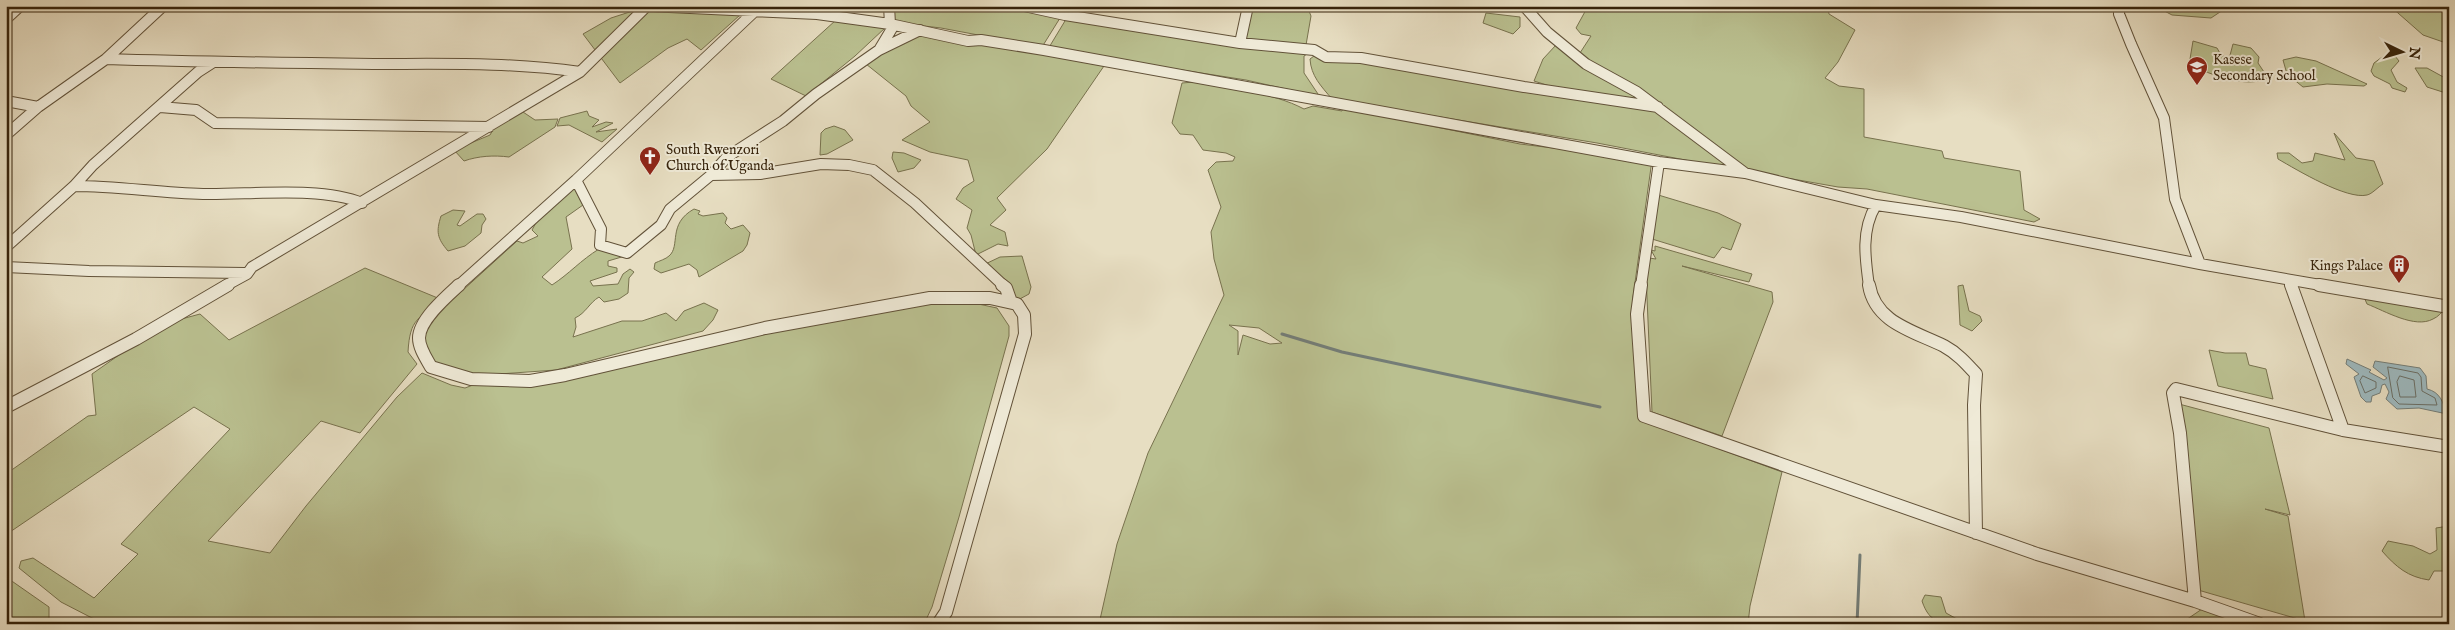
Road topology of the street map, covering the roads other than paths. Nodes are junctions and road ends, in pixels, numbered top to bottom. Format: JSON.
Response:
{"nodes":[{"id":1,"x":20,"y":6,"type":"edge"},
{"id":2,"x":163,"y":6,"type":"edge"},
{"id":3,"x":648,"y":6,"type":"edge"},
{"id":4,"x":889,"y":6,"type":"edge"},
{"id":5,"x":1024,"y":6,"type":"edge"},
{"id":6,"x":1248,"y":6,"type":"edge"},
{"id":7,"x":1524,"y":6,"type":"edge"},
{"id":8,"x":2119,"y":6,"type":"edge"},
{"id":9,"x":755,"y":9,"type":"edge"},
{"id":10,"x":6,"y":19,"type":"edge"},
{"id":11,"x":892,"y":25,"type":"junction"},
{"id":12,"x":920,"y":30,"type":"junction"},
{"id":13,"x":1240,"y":43,"type":"junction"},
{"id":14,"x":879,"y":50,"type":"junction"},
{"id":15,"x":106,"y":59,"type":"junction"},
{"id":16,"x":212,"y":63,"type":"junction"},
{"id":17,"x":580,"y":72,"type":"junction"},
{"id":18,"x":6,"y":101,"type":"edge"},
{"id":19,"x":160,"y":107,"type":"junction"},
{"id":20,"x":1658,"y":107,"type":"junction"},
{"id":21,"x":38,"y":108,"type":"junction"},
{"id":22,"x":491,"y":127,"type":"junction"},
{"id":23,"x":6,"y":135,"type":"edge"},
{"id":24,"x":1659,"y":162,"type":"junction"},
{"id":25,"x":1745,"y":173,"type":"junction"},
{"id":26,"x":711,"y":175,"type":"junction"},
{"id":27,"x":576,"y":180,"type":"junction"},
{"id":28,"x":74,"y":186,"type":"junction"},
{"id":29,"x":362,"y":203,"type":"junction"},
{"id":30,"x":1876,"y":205,"type":"junction"},
{"id":31,"x":6,"y":247,"type":"edge"},
{"id":32,"x":2200,"y":264,"type":"junction"},
{"id":33,"x":6,"y":267,"type":"edge"},
{"id":34,"x":247,"y":274,"type":"junction"},
{"id":35,"x":2290,"y":280,"type":"junction"},
{"id":36,"x":1011,"y":302,"type":"junction"},
{"id":37,"x":2449,"y":307,"type":"edge"},
{"id":38,"x":6,"y":407,"type":"edge"},
{"id":39,"x":2343,"y":430,"type":"junction"},
{"id":40,"x":2449,"y":447,"type":"edge"},
{"id":41,"x":1976,"y":533,"type":"junction"},
{"id":42,"x":2195,"y":601,"type":"junction"},
{"id":43,"x":938,"y":624,"type":"edge"},
{"id":44,"x":2260,"y":624,"type":"edge"}],
"edges":[{"from":1,"to":10,"type":"street"},
{"from":2,"to":15,"type":"street"},
{"from":3,"to":9,"type":"street"},
{"from":3,"to":17,"type":"street"},
{"from":4,"to":11,"type":"street"},
{"from":5,"to":13,"type":"street"},
{"from":6,"to":13,"type":"street"},
{"from":7,"to":20,"type":"street"},
{"from":8,"to":32,"type":"street"},
{"from":9,"to":11,"type":"street"},
{"from":9,"to":27,"type":"street"},
{"from":11,"to":12,"type":"street"},
{"from":11,"to":14,"type":"street"},
{"from":12,"to":14,"type":"street"},
{"from":12,"to":24,"type":"street"},
{"from":13,"to":20,"type":"street"},
{"from":14,"to":26,"type":"street"},
{"from":15,"to":16,"type":"street"},
{"from":15,"to":21,"type":"street"},
{"from":16,"to":17,"type":"street"},
{"from":16,"to":19,"type":"street"},
{"from":17,"to":22,"type":"street"},
{"from":18,"to":21,"type":"street"},
{"from":19,"to":22,"type":"street"},
{"from":19,"to":28,"type":"street"},
{"from":20,"to":25,"type":"street"},
{"from":21,"to":23,"type":"street"},
{"from":22,"to":29,"type":"street"},
{"from":24,"to":25,"type":"street"},
{"from":24,"to":41,"type":"street"},
{"from":25,"to":30,"type":"street"},
{"from":26,"to":27,"type":"street"},
{"from":26,"to":36,"type":"street"},
{"from":27,"to":36,"type":"street"},
{"from":28,"to":29,"type":"street"},
{"from":28,"to":31,"type":"street"},
{"from":29,"to":34,"type":"street"},
{"from":30,"to":32,"type":"street"},
{"from":30,"to":41,"type":"street"},
{"from":32,"to":35,"type":"street"},
{"from":33,"to":34,"type":"street"},
{"from":34,"to":38,"type":"street"},
{"from":35,"to":37,"type":"street"},
{"from":35,"to":39,"type":"street"},
{"from":36,"to":43,"type":"street"},
{"from":39,"to":40,"type":"street"},
{"from":39,"to":42,"type":"street"},
{"from":41,"to":42,"type":"street"},
{"from":42,"to":44,"type":"street"}]}
